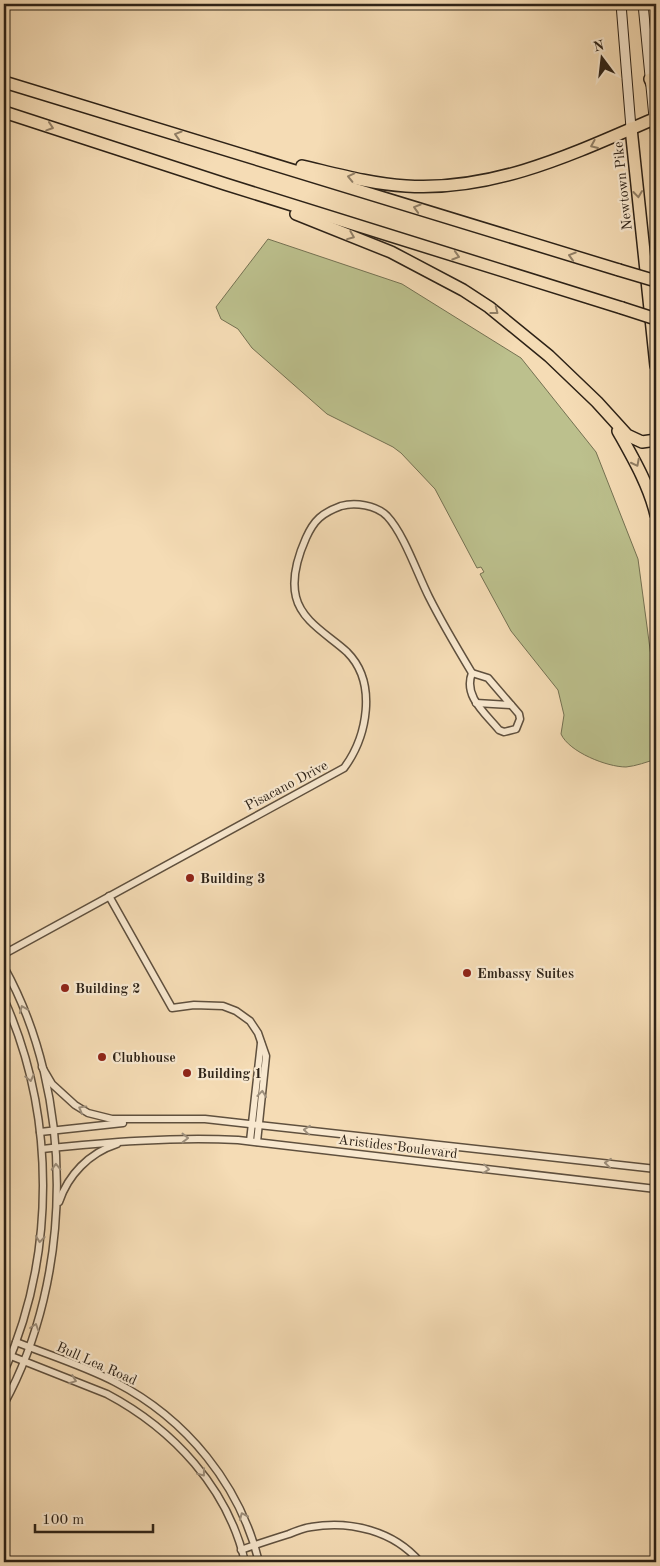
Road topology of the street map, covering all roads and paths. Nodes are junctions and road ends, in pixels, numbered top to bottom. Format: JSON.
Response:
{"nodes":[{"id":1,"x":621,"y":4,"type":"edge"},
{"id":2,"x":643,"y":4,"type":"edge"},
{"id":3,"x":650,"y":79,"type":"junction"},
{"id":4,"x":4,"y":82,"type":"edge"},
{"id":5,"x":656,"y":92,"type":"edge"},
{"id":6,"x":4,"y":112,"type":"edge"},
{"id":7,"x":655,"y":118,"type":"edge"},
{"id":8,"x":631,"y":128,"type":"junction"},
{"id":9,"x":656,"y":138,"type":"edge"},
{"id":10,"x":210,"y":145,"type":"junction"},
{"id":11,"x":225,"y":184,"type":"junction"},
{"id":12,"x":656,"y":281,"type":"edge"},
{"id":13,"x":656,"y":319,"type":"edge"},
{"id":14,"x":656,"y":366,"type":"edge"},
{"id":15,"x":612,"y":420,"type":"junction"},
{"id":16,"x":656,"y":440,"type":"edge"},
{"id":17,"x":656,"y":515,"type":"edge"},
{"id":18,"x":472,"y":673,"type":"junction"},
{"id":19,"x":476,"y":703,"type":"junction"},
{"id":20,"x":512,"y":705,"type":"junction"},
{"id":21,"x":109,"y":896,"type":"junction"},
{"id":22,"x":4,"y":954,"type":"edge"},
{"id":23,"x":4,"y":967,"type":"edge"},
{"id":24,"x":4,"y":999,"type":"edge"},
{"id":25,"x":42,"y":1066,"type":"junction"},
{"id":26,"x":157,"y":1120,"type":"junction"},
{"id":27,"x":255,"y":1124,"type":"junction"},
{"id":28,"x":54,"y":1130,"type":"junction"},
{"id":29,"x":40,"y":1132,"type":"junction"},
{"id":30,"x":136,"y":1140,"type":"junction"},
{"id":31,"x":253,"y":1142,"type":"junction"},
{"id":32,"x":56,"y":1147,"type":"junction"},
{"id":33,"x":42,"y":1149,"type":"junction"},
{"id":34,"x":656,"y":1169,"type":"edge"},
{"id":35,"x":656,"y":1189,"type":"edge"},
{"id":36,"x":56,"y":1211,"type":"junction"},
{"id":37,"x":16,"y":1342,"type":"junction"},
{"id":38,"x":28,"y":1347,"type":"junction"},
{"id":39,"x":11,"y":1356,"type":"junction"},
{"id":40,"x":23,"y":1360,"type":"junction"},
{"id":41,"x":4,"y":1372,"type":"edge"},
{"id":42,"x":4,"y":1404,"type":"edge"},
{"id":43,"x":254,"y":1545,"type":"junction"},
{"id":44,"x":242,"y":1550,"type":"junction"},
{"id":45,"x":245,"y":1562,"type":"edge"},
{"id":46,"x":259,"y":1562,"type":"edge"},
{"id":47,"x":420,"y":1562,"type":"edge"}],
"edges":[{"from":1,"to":8,"type":"main road","name":"Newtown Pike"},
{"from":2,"to":3,"type":"main road"},
{"from":3,"to":5,"type":"highway"},
{"from":3,"to":7,"type":"main road"},
{"from":10,"to":4,"type":"highway","one_way":true},
{"from":6,"to":11,"type":"highway","one_way":true},
{"from":7,"to":8,"type":"highway"},
{"from":7,"to":9,"type":"main road"},
{"from":8,"to":10,"type":"highway","one_way":true},
{"from":8,"to":14,"type":"highway","name":"Newtown Pike","one_way":true},
{"from":12,"to":10,"type":"highway","one_way":true,"bridge":true},
{"from":11,"to":13,"type":"highway","one_way":true,"bridge":true},
{"from":11,"to":15,"type":"highway","one_way":true},
{"from":15,"to":16,"type":"highway"},
{"from":15,"to":17,"type":"highway","one_way":true},
{"from":18,"to":19,"type":"street"},
{"from":18,"to":20,"type":"street"},
{"from":18,"to":21,"type":"street","name":"Pisacano Drive"},
{"from":19,"to":20,"type":"street"},
{"from":19,"to":20,"type":"street"},
{"from":21,"to":22,"type":"street","name":"Pisacano Drive"},
{"from":21,"to":27,"type":"street"},
{"from":25,"to":23,"type":"street","one_way":true},
{"from":24,"to":29,"type":"street","one_way":true},
{"from":26,"to":25,"type":"street","name":"Aristides Boulevard","one_way":true},
{"from":25,"to":28,"type":"street"},
{"from":26,"to":27,"type":"street","name":"Aristides Boulevard"},
{"from":26,"to":28,"type":"street","name":"Aristides Boulevard"},
{"from":27,"to":31,"type":"street"},
{"from":34,"to":27,"type":"street","name":"Aristides Boulevard","one_way":true},
{"from":28,"to":29,"type":"street","name":"Aristides Boulevard"},
{"from":28,"to":32,"type":"street"},
{"from":29,"to":33,"type":"street"},
{"from":30,"to":31,"type":"street","name":"Aristides Boulevard","one_way":true},
{"from":30,"to":32,"type":"street","name":"Aristides Boulevard"},
{"from":30,"to":36,"type":"street","name":"Aristides Boulevard"},
{"from":31,"to":35,"type":"street","name":"Aristides Boulevard","one_way":true},
{"from":32,"to":33,"type":"street","name":"Aristides Boulevard"},
{"from":36,"to":32,"type":"street","one_way":true},
{"from":33,"to":37,"type":"street","one_way":true},
{"from":38,"to":36,"type":"street","one_way":true},
{"from":37,"to":38,"type":"street","name":"Bull Lea Road"},
{"from":37,"to":39,"type":"street"},
{"from":38,"to":40,"type":"street"},
{"from":43,"to":38,"type":"street","name":"Bull Lea Road","one_way":true},
{"from":39,"to":40,"type":"street","name":"Bull Lea Road"},
{"from":39,"to":41,"type":"street"},
{"from":40,"to":42,"type":"street"},
{"from":40,"to":44,"type":"street","name":"Bull Lea Road","one_way":true},
{"from":43,"to":44,"type":"street"},
{"from":43,"to":46,"type":"street","name":"Bull Lea Road"},
{"from":43,"to":47,"type":"street"},
{"from":44,"to":45,"type":"street","name":"Bull Lea Road"}]}
